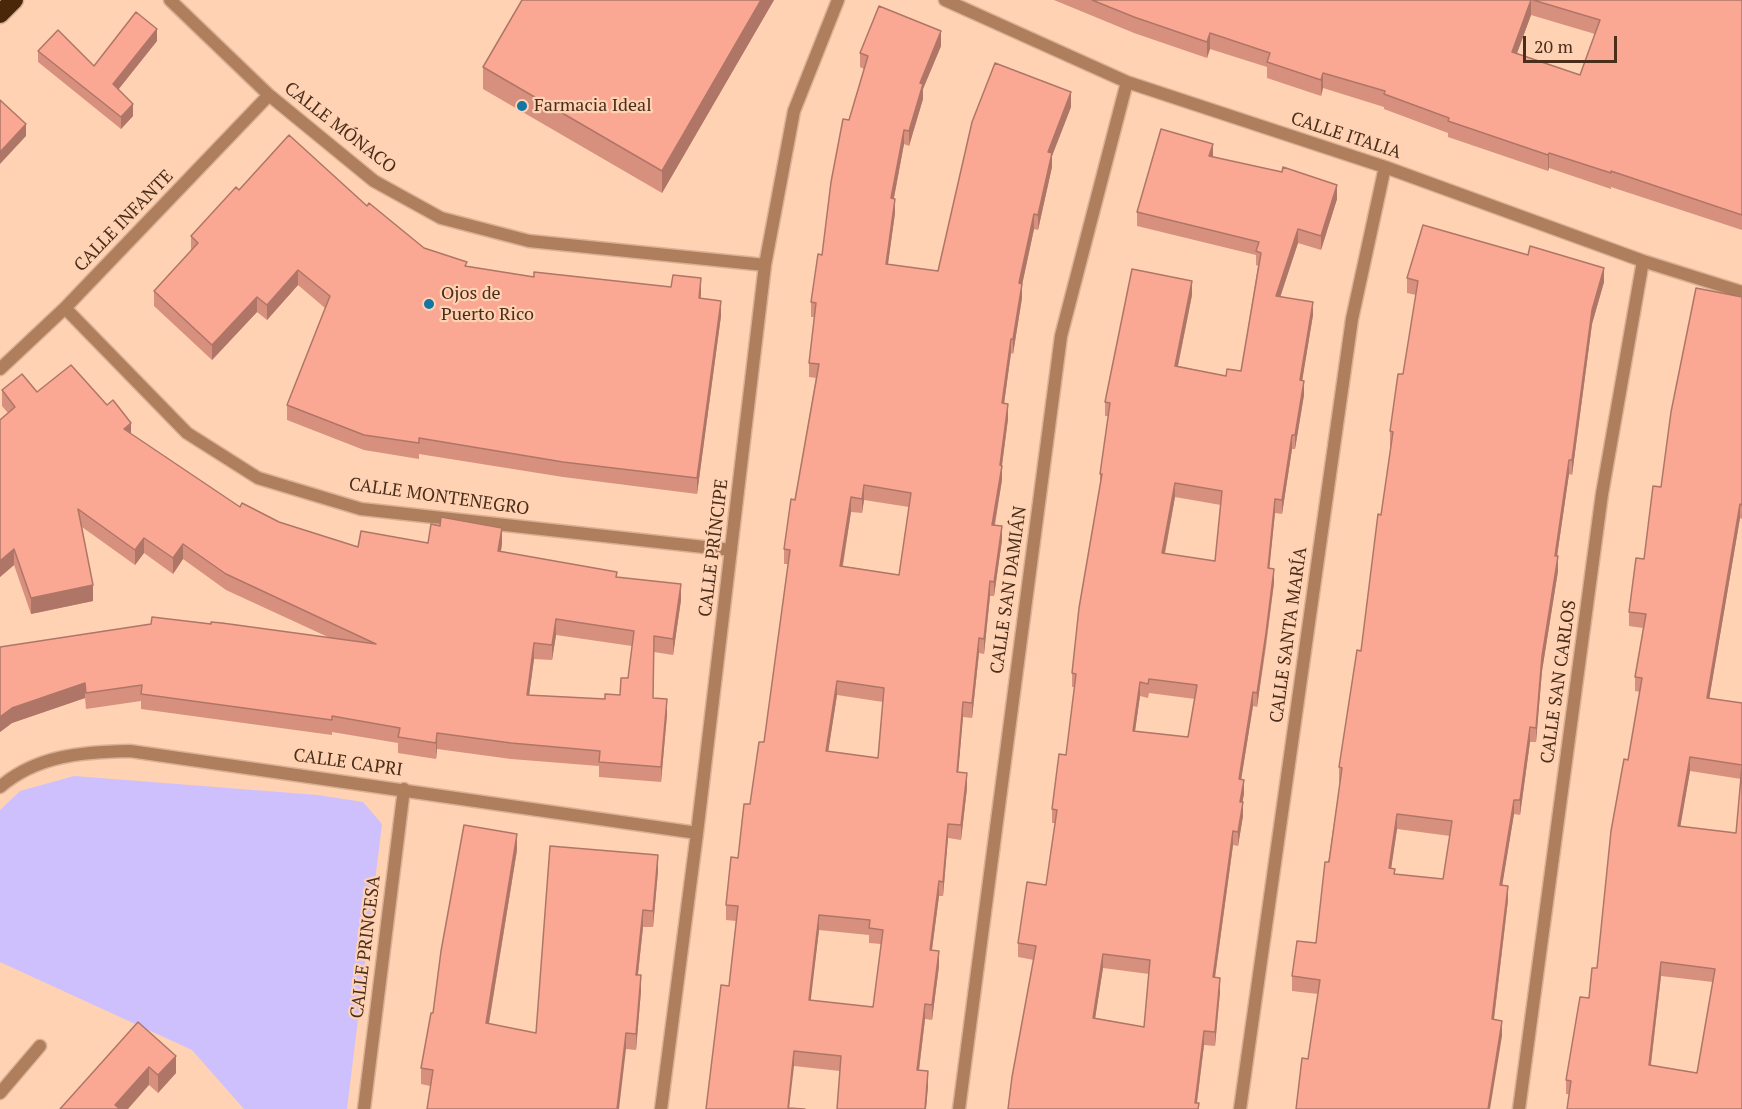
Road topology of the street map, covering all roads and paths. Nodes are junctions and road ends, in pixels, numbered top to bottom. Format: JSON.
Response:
{"nodes":[{"id":1,"x":14,"y":0,"type":"edge"},
{"id":2,"x":170,"y":0,"type":"edge"},
{"id":3,"x":838,"y":0,"type":"edge"},
{"id":4,"x":945,"y":0,"type":"edge"},
{"id":5,"x":0,"y":14,"type":"edge"},
{"id":6,"x":1127,"y":82,"type":"junction"},
{"id":7,"x":269,"y":95,"type":"junction"},
{"id":8,"x":1385,"y":167,"type":"junction"},
{"id":9,"x":1643,"y":261,"type":"junction"},
{"id":10,"x":765,"y":265,"type":"junction"},
{"id":11,"x":1742,"y":292,"type":"edge"},
{"id":12,"x":65,"y":308,"type":"junction"},
{"id":13,"x":0,"y":369,"type":"edge"},
{"id":14,"x":732,"y":550,"type":"junction"},
{"id":15,"x":0,"y":787,"type":"edge"},
{"id":16,"x":404,"y":789,"type":"junction"},
{"id":17,"x":697,"y":832,"type":"junction"},
{"id":18,"x":40,"y":1046,"type":"dead end"},
{"id":19,"x":0,"y":1093,"type":"edge"},
{"id":20,"x":364,"y":1109,"type":"edge"},
{"id":21,"x":660,"y":1109,"type":"edge"},
{"id":22,"x":959,"y":1109,"type":"edge"},
{"id":23,"x":1240,"y":1109,"type":"edge"},
{"id":24,"x":1519,"y":1109,"type":"edge"}],
"edges":[{"from":1,"to":5,"type":"highway"},
{"from":2,"to":7,"type":"street","name":"CALLE MÓNACO"},
{"from":3,"to":10,"type":"street","name":"CALLE PRÍNCIPE"},
{"from":4,"to":6,"type":"street","name":"CALLE ITALIA"},
{"from":6,"to":8,"type":"street","name":"CALLE ITALIA"},
{"from":6,"to":22,"type":"street","name":"CALLE SAN DAMIÁN"},
{"from":7,"to":10,"type":"street","name":"CALLE MÓNACO"},
{"from":7,"to":12,"type":"street","name":"CALLE INFANTE"},
{"from":8,"to":9,"type":"street","name":"CALLE ITALIA"},
{"from":8,"to":23,"type":"street","name":"CALLE SANTA MARÍA"},
{"from":9,"to":11,"type":"street","name":"CALLE ITALIA"},
{"from":9,"to":24,"type":"street","name":"CALLE SAN CARLOS"},
{"from":10,"to":14,"type":"street","name":"CALLE PRÍNCIPE"},
{"from":12,"to":13,"type":"street","name":"CALLE INFANTE"},
{"from":12,"to":14,"type":"street","name":"CALLE MONTENEGRO"},
{"from":14,"to":17,"type":"street","name":"CALLE PRÍNCIPE"},
{"from":15,"to":16,"type":"street","name":"CALLE CAPRI"},
{"from":16,"to":17,"type":"street","name":"CALLE CAPRI"},
{"from":16,"to":20,"type":"street","name":"CALLE PRINCESA"},
{"from":17,"to":21,"type":"street","name":"CALLE PRÍNCIPE"},
{"from":18,"to":19,"type":"street"}]}
